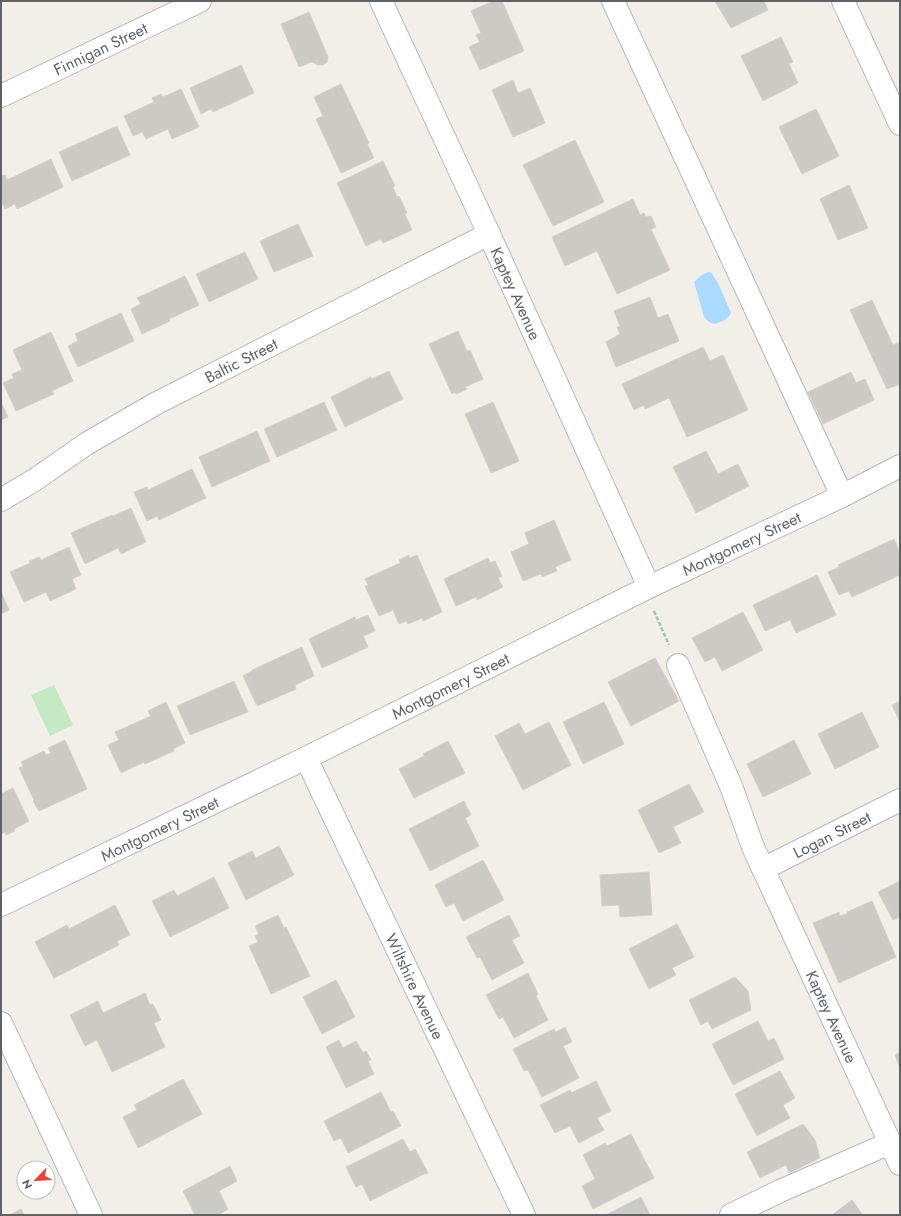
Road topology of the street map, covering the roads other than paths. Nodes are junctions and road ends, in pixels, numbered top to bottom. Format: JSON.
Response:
{"nodes":[{"id":1,"x":200,"y":1,"type":"edge"},
{"id":2,"x":381,"y":1,"type":"edge"},
{"id":3,"x":613,"y":1,"type":"edge"},
{"id":4,"x":843,"y":1,"type":"edge"},
{"id":5,"x":1,"y":96,"type":"edge"},
{"id":6,"x":900,"y":124,"type":"edge"},
{"id":7,"x":489,"y":234,"type":"junction"},
{"id":8,"x":900,"y":466,"type":"edge"},
{"id":9,"x":842,"y":496,"type":"junction"},
{"id":10,"x":1,"y":500,"type":"edge"},
{"id":11,"x":651,"y":597,"type":"junction"},
{"id":12,"x":678,"y":665,"type":"road end"},
{"id":13,"x":306,"y":758,"type":"junction"},
{"id":14,"x":900,"y":800,"type":"edge"},
{"id":15,"x":763,"y":869,"type":"junction"},
{"id":16,"x":1,"y":905,"type":"edge"},
{"id":17,"x":1,"y":1023,"type":"edge"},
{"id":18,"x":890,"y":1143,"type":"junction"},
{"id":19,"x":900,"y":1164,"type":"edge"},
{"id":20,"x":91,"y":1215,"type":"edge"},
{"id":21,"x":524,"y":1215,"type":"edge"},
{"id":22,"x":731,"y":1215,"type":"edge"}],
"edges":[{"from":1,"to":5,"type":"street","name":"Finnigan Street"},
{"from":2,"to":7,"type":"street","name":"Kaptey Avenue"},
{"from":3,"to":9,"type":"street"},
{"from":4,"to":6,"type":"street"},
{"from":7,"to":10,"type":"street","name":"Baltic Street"},
{"from":7,"to":11,"type":"street","name":"Kaptey Avenue"},
{"from":8,"to":9,"type":"street","name":"Montgomery Street"},
{"from":9,"to":11,"type":"street","name":"Montgomery Street"},
{"from":11,"to":13,"type":"street","name":"Montgomery Street"},
{"from":12,"to":15,"type":"street","name":"Kaptey Avenue"},
{"from":13,"to":16,"type":"street","name":"Montgomery Street"},
{"from":13,"to":21,"type":"street","name":"Wiltshire Avenue"},
{"from":14,"to":15,"type":"street","name":"Logan Street"},
{"from":15,"to":18,"type":"street","name":"Kaptey Avenue"},
{"from":17,"to":20,"type":"street"},
{"from":18,"to":19,"type":"street","name":"Kaptey Avenue"},
{"from":18,"to":22,"type":"street"}]}
